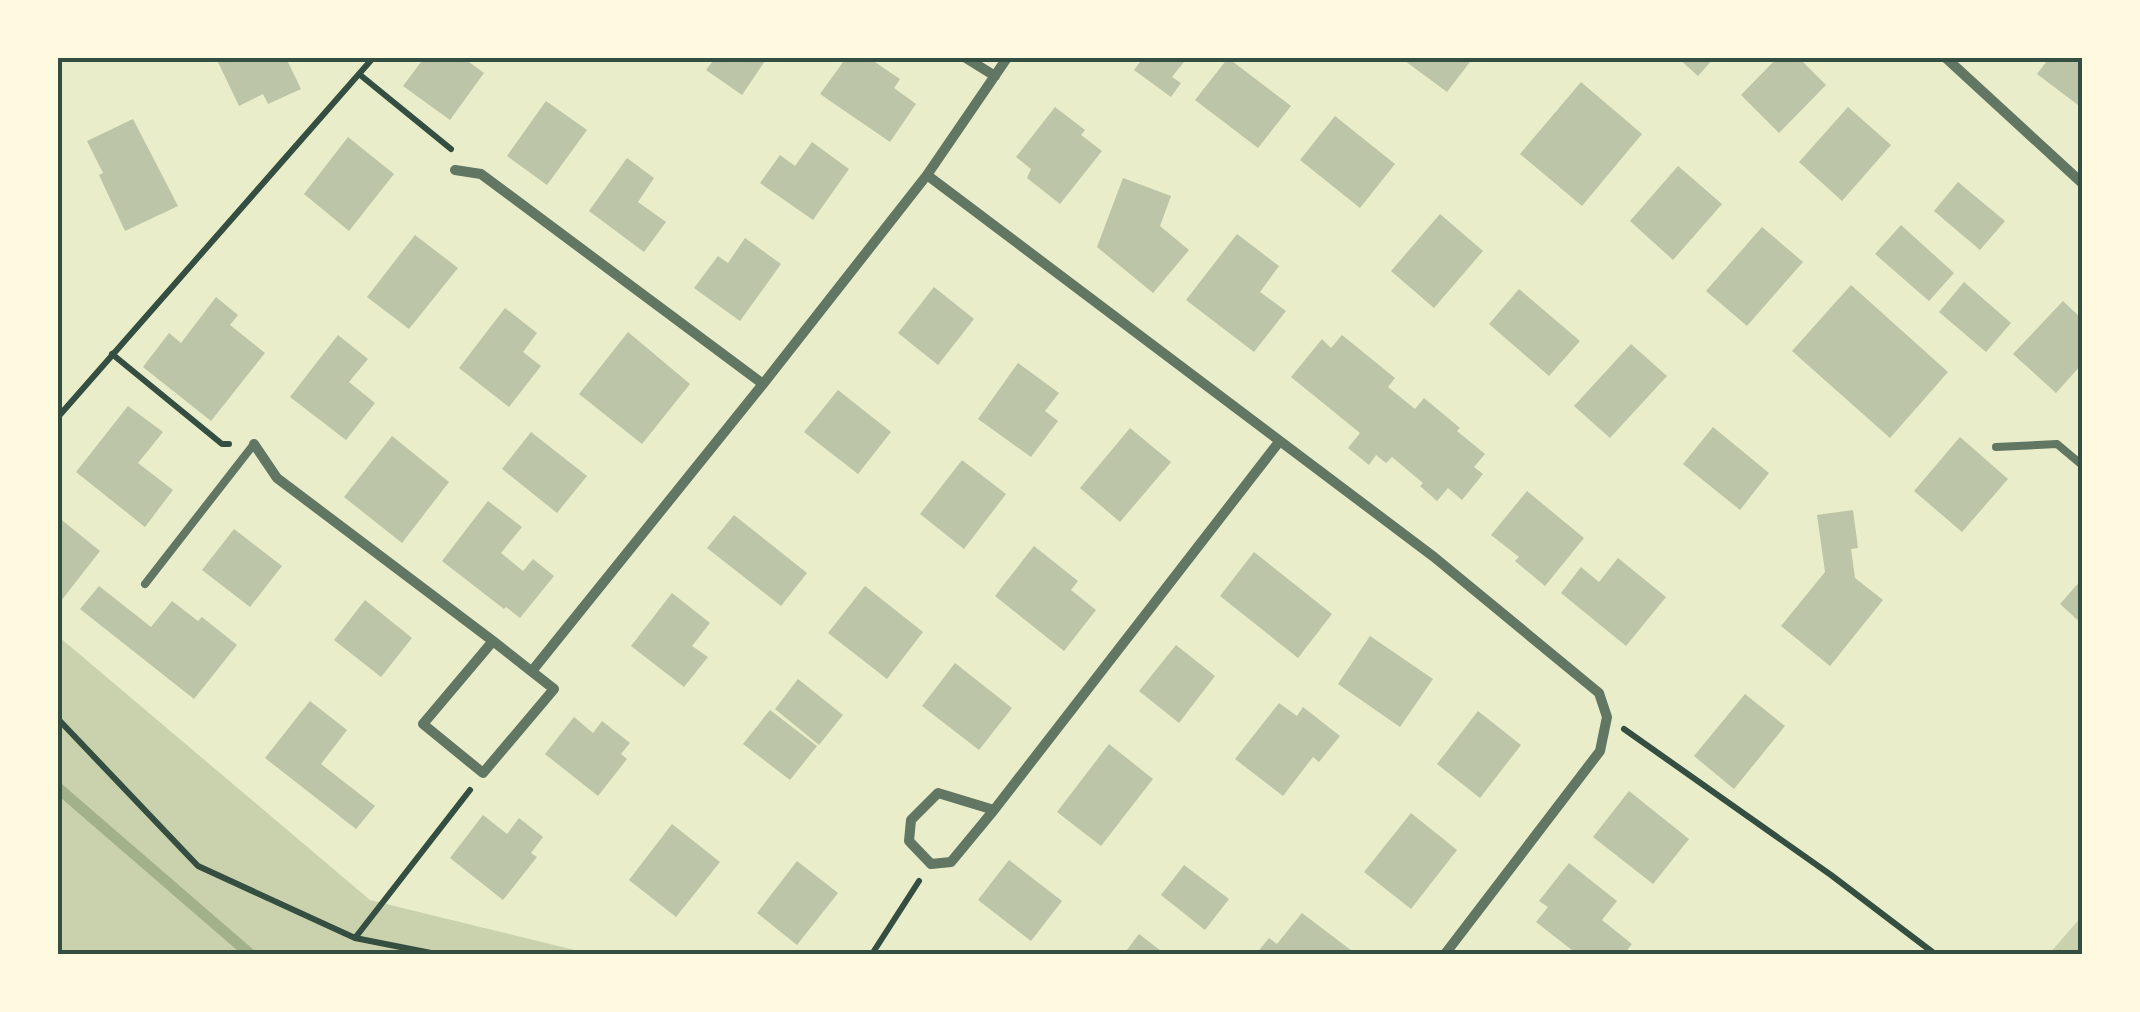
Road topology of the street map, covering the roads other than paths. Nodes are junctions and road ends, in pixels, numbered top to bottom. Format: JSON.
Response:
{"nodes":[{"id":1,"x":966,"y":58,"type":"edge"},
{"id":2,"x":1007,"y":58,"type":"edge"},
{"id":3,"x":1946,"y":58,"type":"edge"},
{"id":4,"x":995,"y":76,"type":"junction"},
{"id":5,"x":455,"y":170,"type":"road end"},
{"id":6,"x":928,"y":175,"type":"junction"},
{"id":7,"x":2082,"y":182,"type":"edge"},
{"id":8,"x":763,"y":384,"type":"junction"},
{"id":9,"x":1280,"y":442,"type":"junction"},
{"id":10,"x":254,"y":444,"type":"joint"},
{"id":11,"x":1996,"y":447,"type":"dead end"},
{"id":12,"x":2082,"y":464,"type":"edge"},
{"id":13,"x":145,"y":584,"type":"dead end"},
{"id":14,"x":493,"y":640,"type":"junction"},
{"id":15,"x":532,"y":671,"type":"junction"},
{"id":16,"x":994,"y":810,"type":"junction"},
{"id":17,"x":1445,"y":954,"type":"edge"}],
"edges":[{"from":1,"to":4,"type":"street"},
{"from":2,"to":4,"type":"street"},
{"from":3,"to":7,"type":"street"},
{"from":4,"to":6,"type":"street"},
{"from":5,"to":8,"type":"street"},
{"from":6,"to":8,"type":"street"},
{"from":6,"to":9,"type":"street"},
{"from":8,"to":15,"type":"street"},
{"from":9,"to":16,"type":"street"},
{"from":9,"to":17,"type":"street"},
{"from":10,"to":13,"type":"lane"},
{"from":10,"to":14,"type":"street"},
{"from":11,"to":12,"type":"lane"},
{"from":14,"to":15,"type":"street"},
{"from":14,"to":15,"type":"street"},
{"from":16,"to":16,"type":"street"}]}
